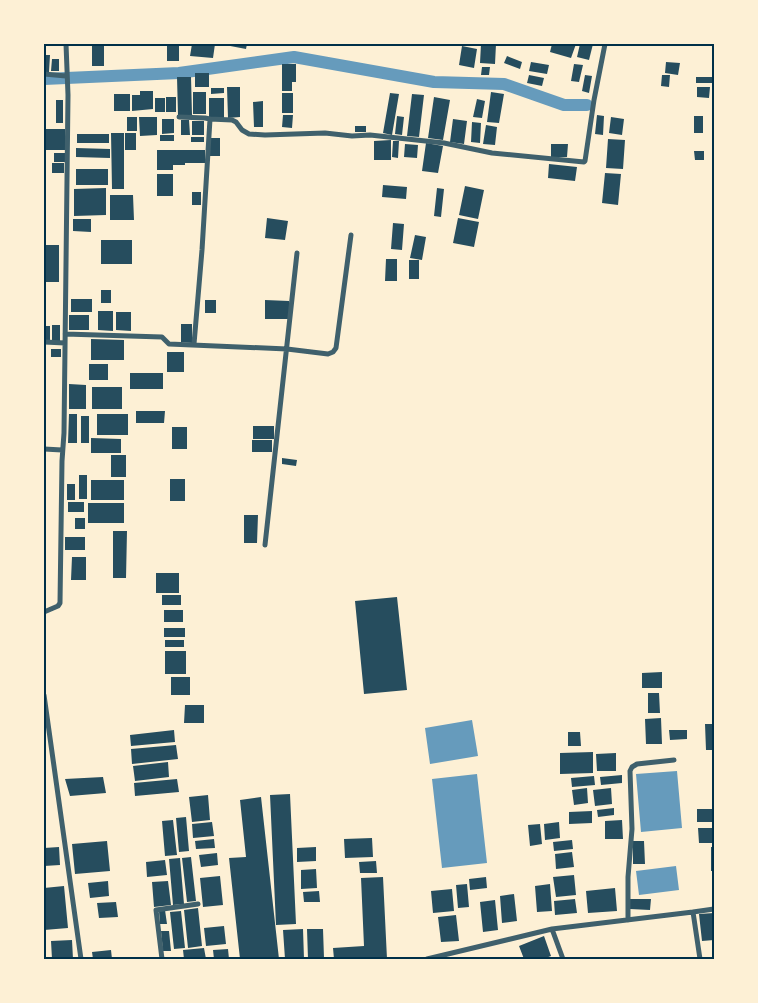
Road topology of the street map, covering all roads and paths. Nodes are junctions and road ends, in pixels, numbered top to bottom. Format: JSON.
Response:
{"nodes":[{"id":1,"x":66,"y":44,"type":"edge"},
{"id":2,"x":605,"y":44,"type":"edge"},
{"id":3,"x":44,"y":74,"type":"edge"},
{"id":4,"x":66,"y":76,"type":"junction"},
{"id":5,"x":178,"y":117,"type":"dead end"},
{"id":6,"x":210,"y":119,"type":"junction"},
{"id":7,"x":351,"y":235,"type":"dead end"},
{"id":8,"x":297,"y":253,"type":"dead end"},
{"id":9,"x":65,"y":334,"type":"junction"},
{"id":10,"x":44,"y":342,"type":"edge"},
{"id":11,"x":65,"y":343,"type":"junction"},
{"id":12,"x":194,"y":344,"type":"junction"},
{"id":13,"x":287,"y":350,"type":"junction"},
{"id":14,"x":44,"y":449,"type":"edge"},
{"id":15,"x":62,"y":450,"type":"junction"},
{"id":16,"x":265,"y":545,"type":"dead end"},
{"id":17,"x":44,"y":612,"type":"edge"},
{"id":18,"x":44,"y":695,"type":"edge"},
{"id":19,"x":674,"y":760,"type":"dead end"},
{"id":20,"x":198,"y":904,"type":"dead end"},
{"id":21,"x":714,"y":909,"type":"edge"},
{"id":22,"x":693,"y":912,"type":"junction"},
{"id":23,"x":628,"y":920,"type":"junction"},
{"id":24,"x":552,"y":929,"type":"junction"},
{"id":25,"x":81,"y":959,"type":"edge"},
{"id":26,"x":162,"y":959,"type":"edge"},
{"id":27,"x":427,"y":959,"type":"edge"},
{"id":28,"x":563,"y":959,"type":"edge"},
{"id":29,"x":700,"y":959,"type":"edge"}],
"edges":[{"from":1,"to":4,"type":"street"},
{"from":2,"to":6,"type":"street"},
{"from":3,"to":4,"type":"street"},
{"from":4,"to":9,"type":"street"},
{"from":5,"to":6,"type":"street"},
{"from":6,"to":12,"type":"street"},
{"from":7,"to":13,"type":"street"},
{"from":8,"to":13,"type":"street"},
{"from":9,"to":11,"type":"street"},
{"from":9,"to":12,"type":"street"},
{"from":10,"to":11,"type":"street"},
{"from":11,"to":15,"type":"street"},
{"from":12,"to":13,"type":"street"},
{"from":13,"to":16,"type":"street"},
{"from":14,"to":15,"type":"street"},
{"from":15,"to":17,"type":"street"},
{"from":18,"to":25,"type":"street"},
{"from":19,"to":23,"type":"street"},
{"from":20,"to":26,"type":"street"},
{"from":21,"to":22,"type":"street"},
{"from":22,"to":23,"type":"street"},
{"from":22,"to":29,"type":"street"},
{"from":23,"to":24,"type":"street"},
{"from":24,"to":27,"type":"street"},
{"from":24,"to":28,"type":"street"}]}
